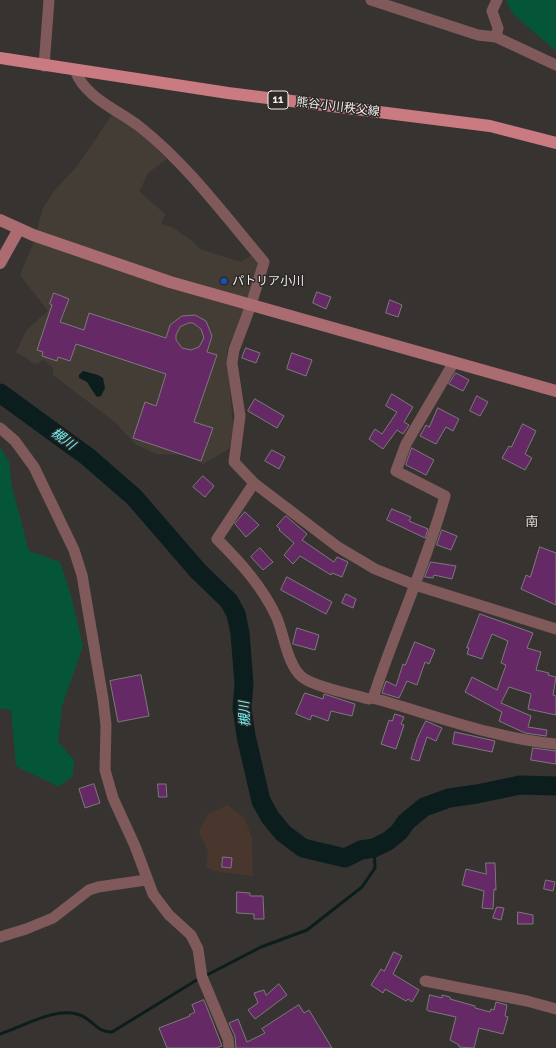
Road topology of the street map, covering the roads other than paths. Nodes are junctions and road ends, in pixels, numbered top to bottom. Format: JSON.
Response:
{"nodes":[{"id":1,"x":49,"y":0,"type":"edge"},
{"id":2,"x":371,"y":0,"type":"edge"},
{"id":3,"x":497,"y":0,"type":"edge"},
{"id":4,"x":399,"y":4,"type":"edge"},
{"id":5,"x":496,"y":37,"type":"junction"},
{"id":6,"x":0,"y":58,"type":"edge"},
{"id":7,"x":44,"y":66,"type":"junction"},
{"id":8,"x":556,"y":66,"type":"edge"},
{"id":9,"x":76,"y":70,"type":"junction"},
{"id":10,"x":556,"y":143,"type":"edge"},
{"id":11,"x":0,"y":220,"type":"edge"},
{"id":12,"x":19,"y":229,"type":"junction"},
{"id":13,"x":0,"y":263,"type":"edge"},
{"id":14,"x":251,"y":305,"type":"junction"},
{"id":15,"x":454,"y":362,"type":"junction"},
{"id":16,"x":556,"y":391,"type":"edge"},
{"id":17,"x":0,"y":428,"type":"edge"},
{"id":18,"x":254,"y":483,"type":"junction"},
{"id":19,"x":415,"y":585,"type":"junction"},
{"id":20,"x":556,"y":629,"type":"edge"},
{"id":21,"x":373,"y":698,"type":"junction"},
{"id":22,"x":556,"y":744,"type":"edge"},
{"id":23,"x":146,"y":880,"type":"junction"},
{"id":24,"x":0,"y":936,"type":"edge"},
{"id":25,"x":425,"y":981,"type":"dead end"},
{"id":26,"x":556,"y":1009,"type":"edge"},
{"id":27,"x":228,"y":1047,"type":"edge"}],
"edges":[{"from":1,"to":7,"type":"street"},
{"from":2,"to":4,"type":"street"},
{"from":3,"to":5,"type":"street"},
{"from":4,"to":5,"type":"street"},
{"from":5,"to":8,"type":"street"},
{"from":6,"to":7,"type":"main road","name":"熊谷小川秩父線","number":"11"},
{"from":7,"to":9,"type":"main road","name":"熊谷小川秩父線","number":"11"},
{"from":9,"to":10,"type":"main road","name":"熊谷小川秩父線","number":"11"},
{"from":9,"to":14,"type":"street"},
{"from":11,"to":12,"type":"street"},
{"from":12,"to":13,"type":"street"},
{"from":12,"to":14,"type":"street"},
{"from":14,"to":15,"type":"street"},
{"from":14,"to":18,"type":"street"},
{"from":15,"to":16,"type":"street"},
{"from":15,"to":19,"type":"street"},
{"from":17,"to":23,"type":"street"},
{"from":18,"to":19,"type":"street"},
{"from":18,"to":21,"type":"street"},
{"from":19,"to":20,"type":"street"},
{"from":19,"to":21,"type":"street"},
{"from":21,"to":22,"type":"street"},
{"from":23,"to":24,"type":"street"},
{"from":23,"to":27,"type":"street"},
{"from":25,"to":26,"type":"street"}]}
